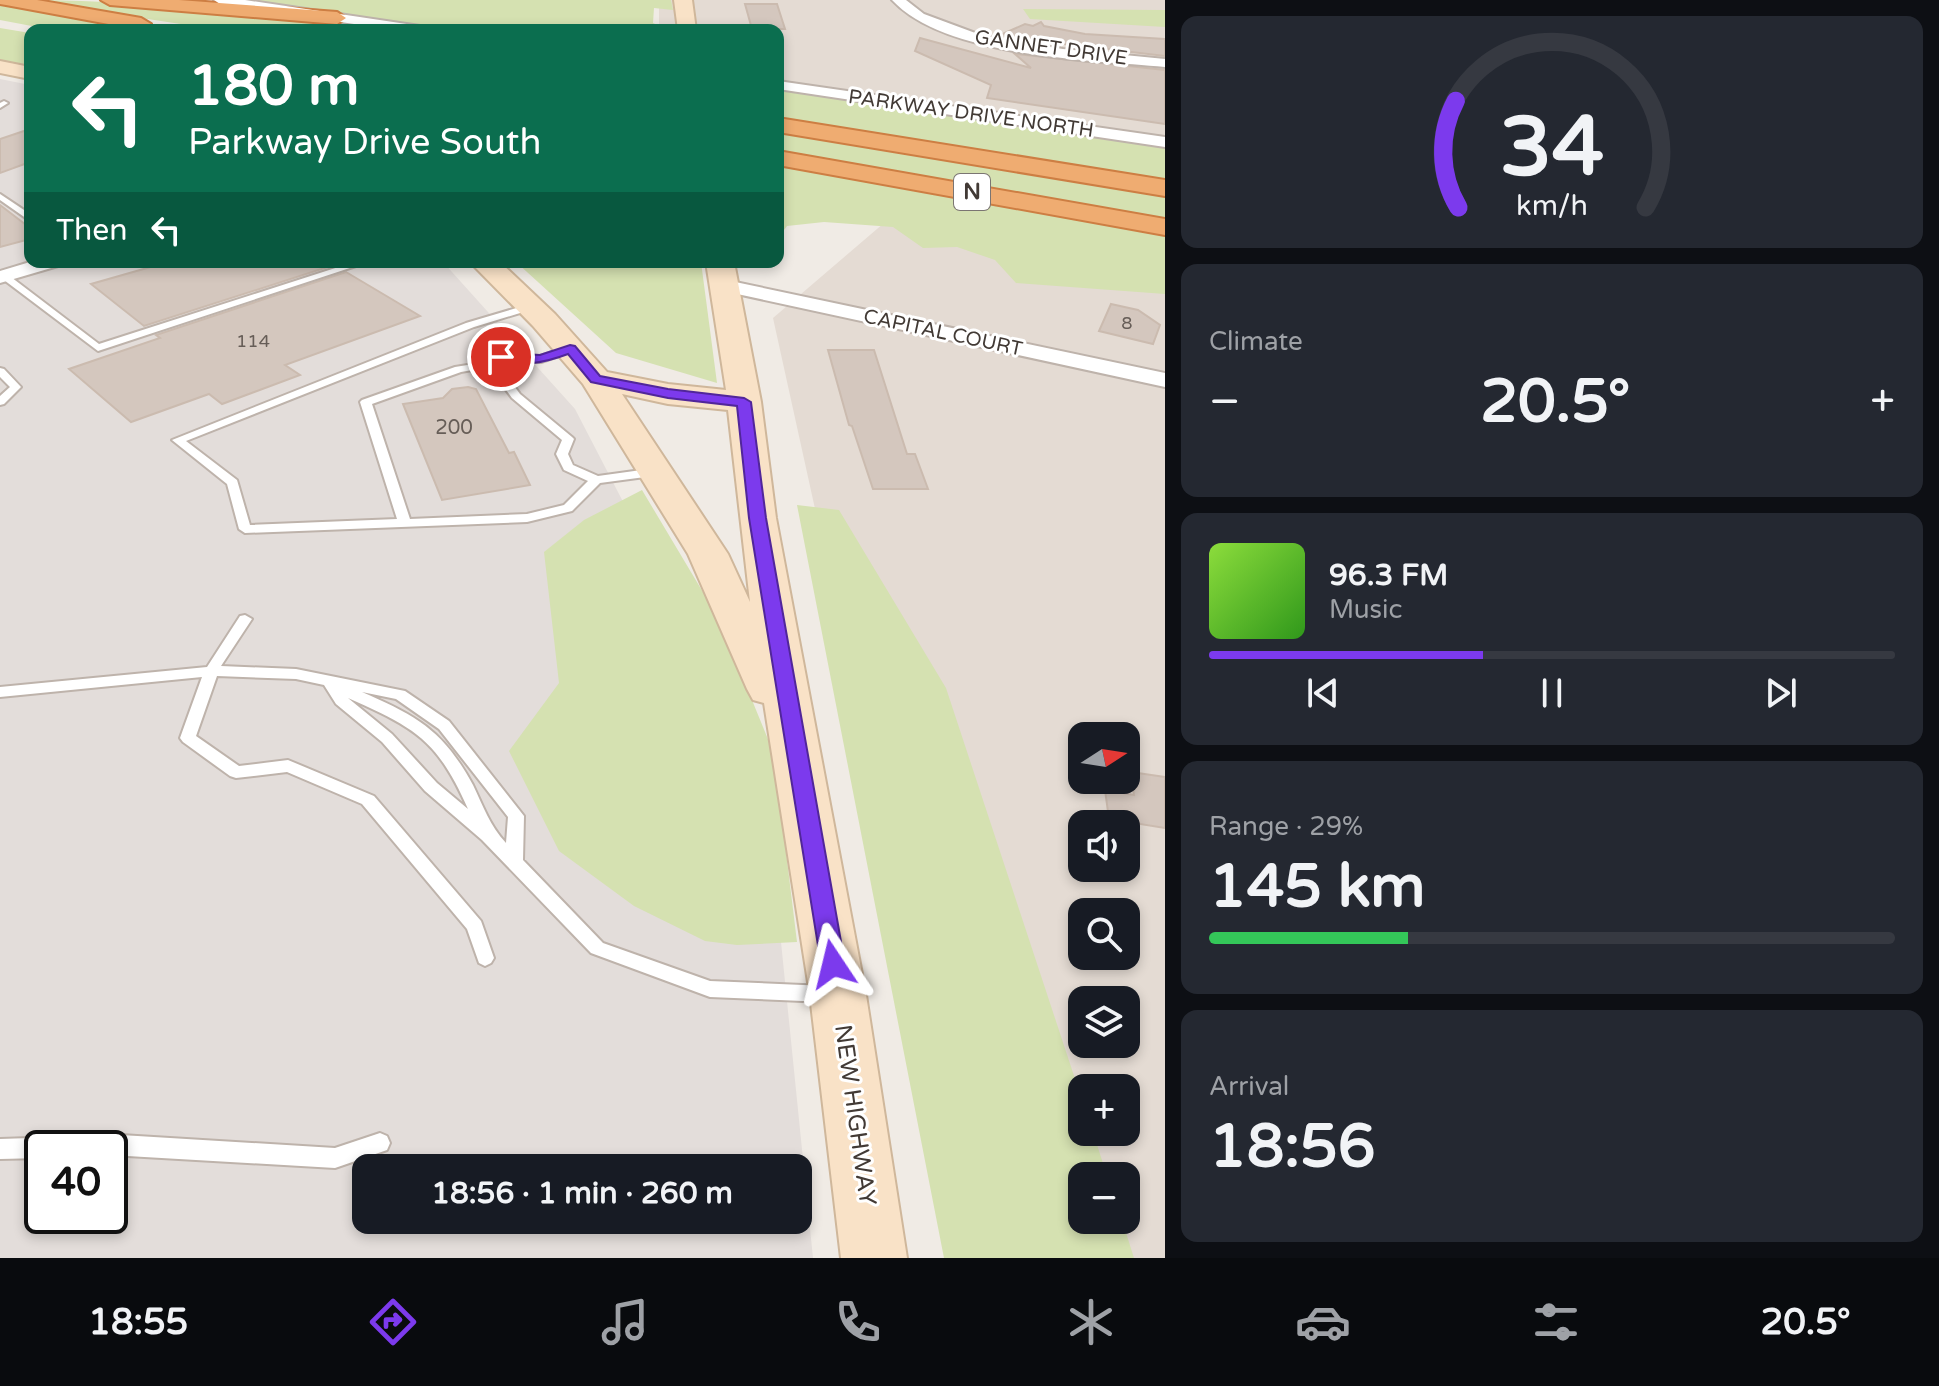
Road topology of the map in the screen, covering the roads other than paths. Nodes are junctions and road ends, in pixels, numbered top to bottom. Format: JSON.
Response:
{"nodes":[{"id":1,"x":6,"y":0,"type":"edge"},
{"id":2,"x":110,"y":0,"type":"edge"},
{"id":3,"x":220,"y":0,"type":"edge"},
{"id":4,"x":683,"y":0,"type":"edge"},
{"id":5,"x":898,"y":0,"type":"edge"},
{"id":6,"x":337,"y":18,"type":"junction"},
{"id":7,"x":143,"y":24,"type":"edge"},
{"id":8,"x":378,"y":24,"type":"edge"},
{"id":9,"x":686,"y":24,"type":"edge"},
{"id":10,"x":1165,"y":63,"type":"edge"},
{"id":11,"x":3,"y":70,"type":"edge"},
{"id":12,"x":24,"y":72,"type":"edge"},
{"id":13,"x":784,"y":86,"type":"edge"},
{"id":14,"x":784,"y":126,"type":"edge"},
{"id":15,"x":1165,"y":142,"type":"edge"},
{"id":16,"x":784,"y":159,"type":"edge"},
{"id":17,"x":1165,"y":188,"type":"edge"},
{"id":18,"x":0,"y":196,"type":"edge"},
{"id":19,"x":24,"y":214,"type":"edge"},
{"id":20,"x":1165,"y":227,"type":"edge"},
{"id":21,"x":30,"y":268,"type":"edge"},
{"id":22,"x":345,"y":268,"type":"edge"},
{"id":23,"x":490,"y":268,"type":"edge"},
{"id":24,"x":720,"y":274,"type":"edge"},
{"id":25,"x":2,"y":276,"type":"edge"},
{"id":26,"x":530,"y":307,"type":"junction"},
{"id":27,"x":570,"y":349,"type":"junction"},
{"id":28,"x":491,"y":362,"type":"junction"},
{"id":29,"x":0,"y":371,"type":"edge"},
{"id":30,"x":596,"y":379,"type":"junction"},
{"id":31,"x":1165,"y":380,"type":"edge"},
{"id":32,"x":0,"y":402,"type":"edge"},
{"id":33,"x":744,"y":402,"type":"junction"},
{"id":34,"x":656,"y":472,"type":"junction"},
{"id":35,"x":596,"y":480,"type":"junction"},
{"id":36,"x":677,"y":510,"type":"junction"},
{"id":37,"x":757,"y":518,"type":"junction"},
{"id":38,"x":404,"y":521,"type":"junction"},
{"id":39,"x":245,"y":619,"type":"dead end"},
{"id":40,"x":211,"y":671,"type":"junction"},
{"id":41,"x":331,"y":684,"type":"junction"},
{"id":42,"x":0,"y":692,"type":"edge"},
{"id":43,"x":794,"y":747,"type":"junction"},
{"id":44,"x":488,"y":835,"type":"junction"},
{"id":45,"x":514,"y":862,"type":"junction"},
{"id":46,"x":485,"y":958,"type":"dead end"},
{"id":47,"x":838,"y":995,"type":"junction"},
{"id":48,"x":380,"y":1143,"type":"dead end"},
{"id":49,"x":0,"y":1149,"type":"edge"},
{"id":50,"x":874,"y":1258,"type":"edge"}],
"edges":[{"from":1,"to":7,"type":"highway"},
{"from":2,"to":6,"type":"highway"},
{"from":3,"to":6,"type":"street"},
{"from":4,"to":9,"type":"street"},
{"from":5,"to":10,"type":"street","name":"GANNET DRIVE"},
{"from":6,"to":8,"type":"street"},
{"from":11,"to":12,"type":"street"},
{"from":13,"to":15,"type":"street","name":"PARKWAY DRIVE NORTH"},
{"from":14,"to":17,"type":"highway","number":"N"},
{"from":16,"to":20,"type":"highway","number":"N"},
{"from":18,"to":19,"type":"lane"},
{"from":21,"to":25,"type":"street"},
{"from":22,"to":25,"type":"lane"},
{"from":23,"to":26,"type":"street"},
{"from":24,"to":31,"type":"street","name":"CAPITAL COURT"},
{"from":24,"to":33,"type":"street","name":"NEW HIGHWAY"},
{"from":26,"to":27,"type":"street"},
{"from":26,"to":38,"type":"lane"},
{"from":27,"to":28,"type":"lane"},
{"from":27,"to":30,"type":"street"},
{"from":28,"to":35,"type":"lane"},
{"from":28,"to":38,"type":"lane"},
{"from":29,"to":32,"type":"lane"},
{"from":30,"to":33,"type":"street"},
{"from":30,"to":34,"type":"street"},
{"from":33,"to":37,"type":"street","name":"NEW HIGHWAY"},
{"from":34,"to":35,"type":"lane"},
{"from":34,"to":36,"type":"street"},
{"from":35,"to":38,"type":"lane"},
{"from":36,"to":37,"type":"street"},
{"from":36,"to":43,"type":"street"},
{"from":37,"to":43,"type":"street","name":"NEW HIGHWAY"},
{"from":39,"to":40,"type":"lane"},
{"from":40,"to":41,"type":"lane"},
{"from":40,"to":42,"type":"lane"},
{"from":40,"to":46,"type":"lane"},
{"from":41,"to":44,"type":"lane"},
{"from":41,"to":44,"type":"lane"},
{"from":41,"to":45,"type":"lane"},
{"from":43,"to":47,"type":"street","name":"NEW HIGHWAY"},
{"from":44,"to":45,"type":"lane"},
{"from":45,"to":47,"type":"lane"},
{"from":47,"to":50,"type":"street","name":"NEW HIGHWAY"},
{"from":48,"to":49,"type":"lane"}]}
